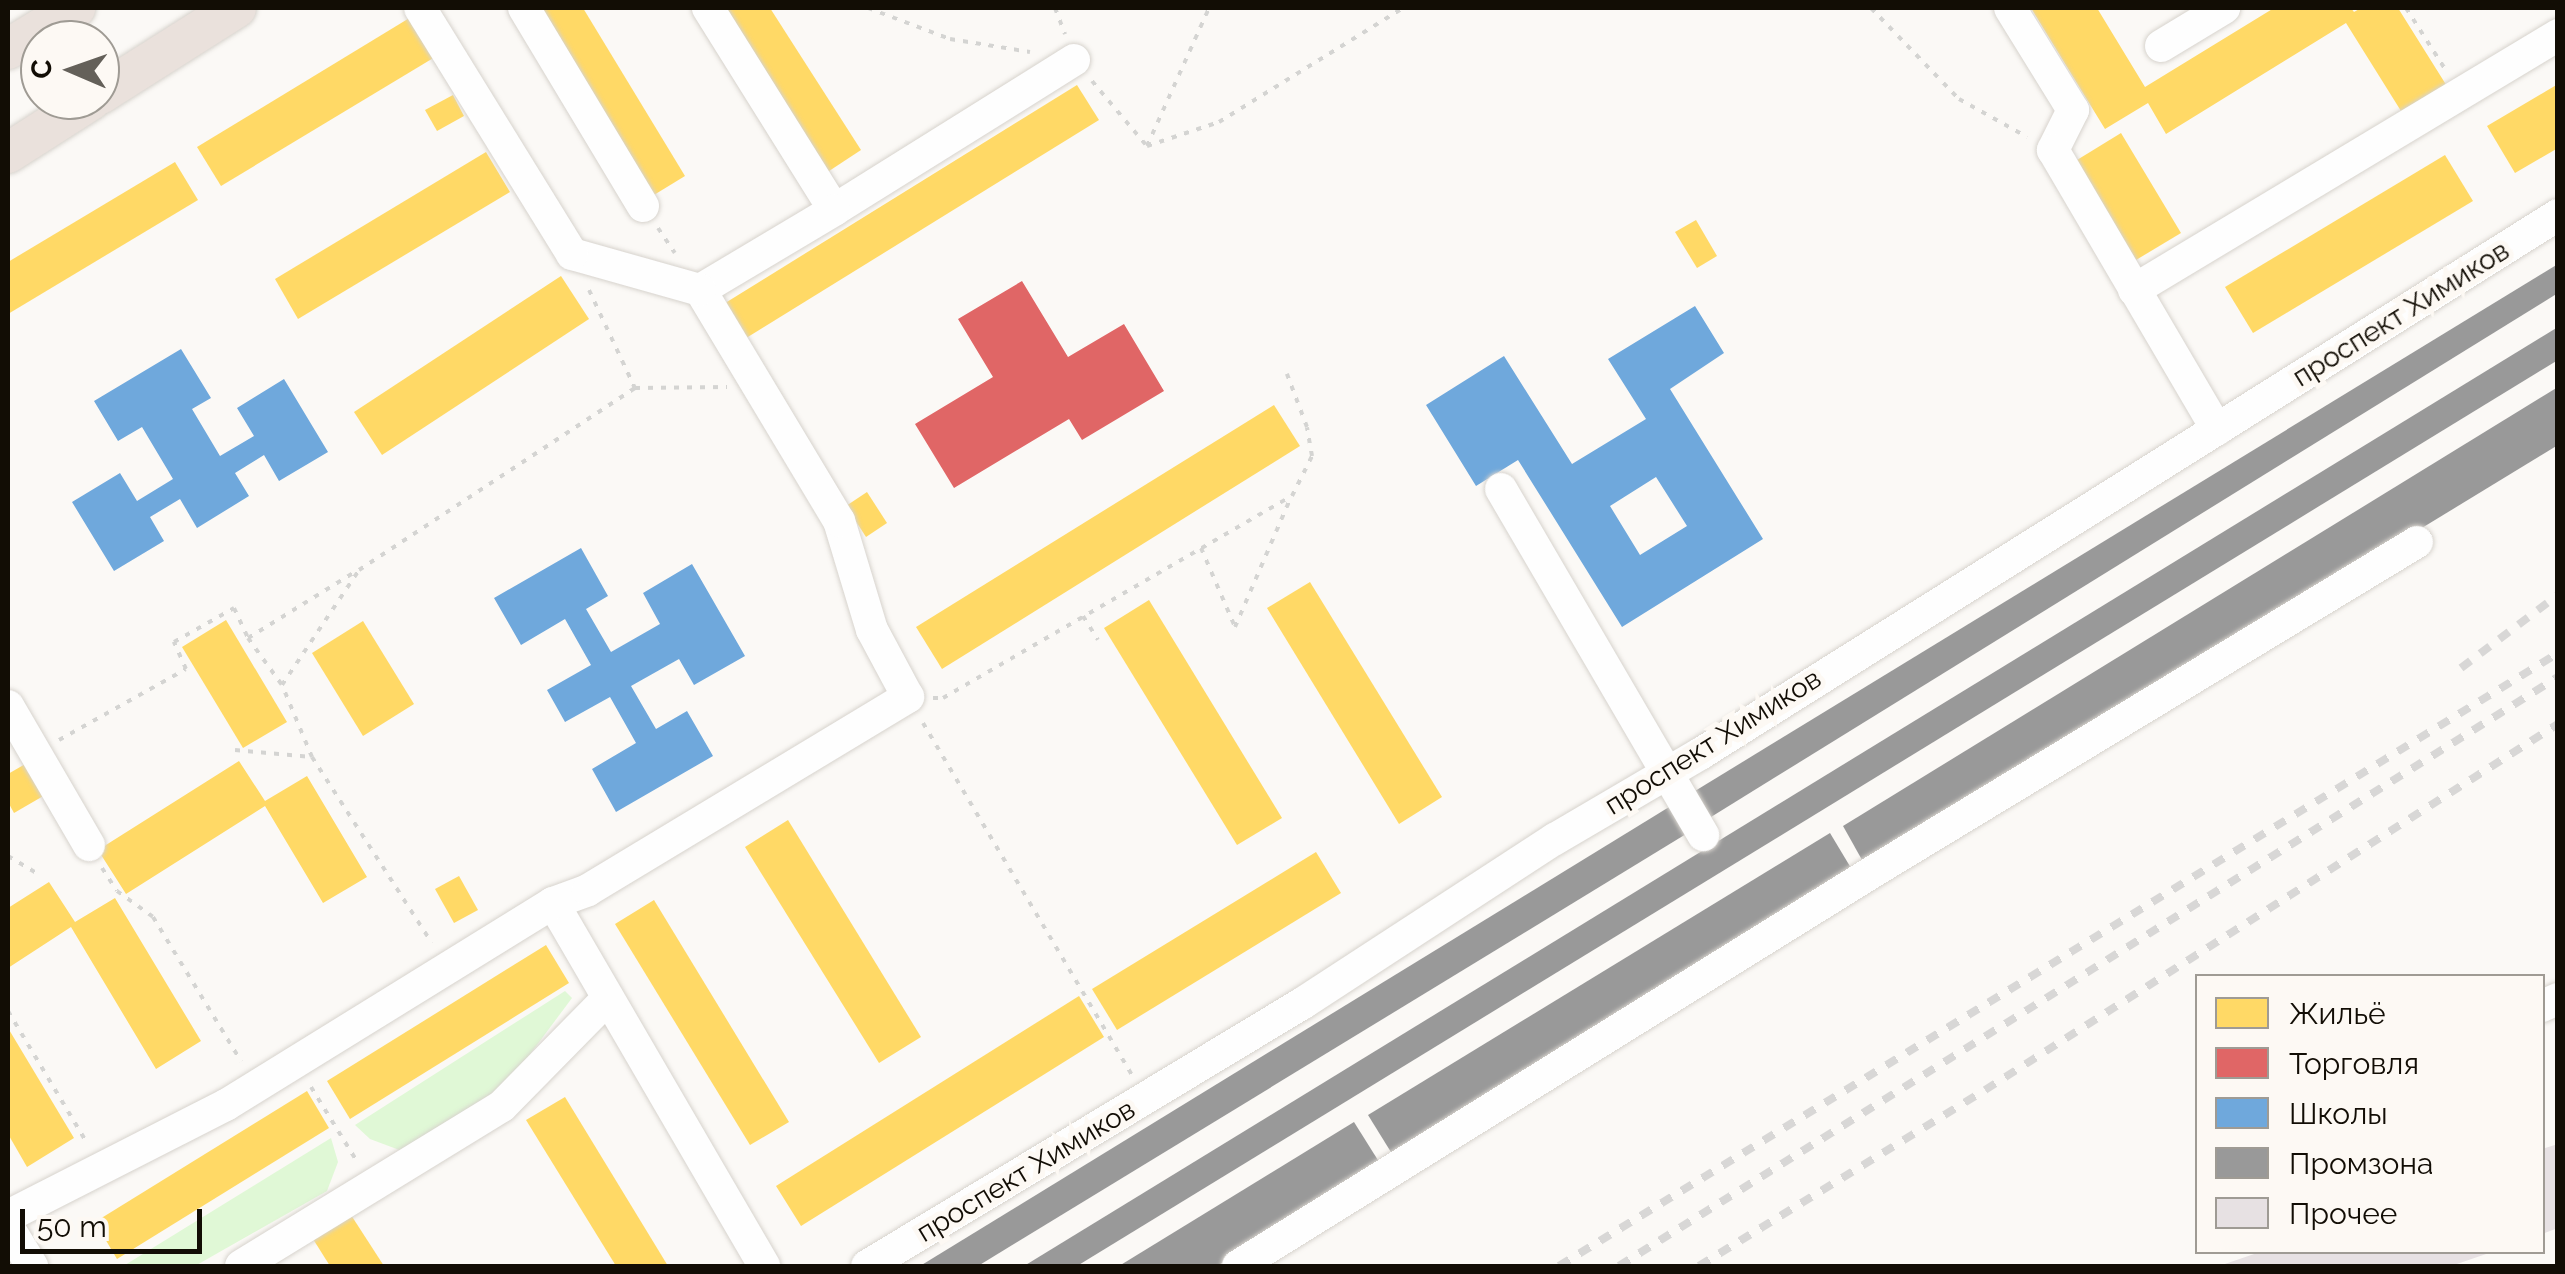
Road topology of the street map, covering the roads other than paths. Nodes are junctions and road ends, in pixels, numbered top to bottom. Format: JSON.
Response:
{"nodes":[{"id":1,"x":75,"y":8,"type":"edge"},
{"id":2,"x":236,"y":8,"type":"edge"},
{"id":3,"x":420,"y":8,"type":"edge"},
{"id":4,"x":524,"y":8,"type":"edge"},
{"id":5,"x":708,"y":8,"type":"edge"},
{"id":6,"x":2010,"y":8,"type":"edge"},
{"id":7,"x":2224,"y":8,"type":"edge"},
{"id":8,"x":2558,"y":35,"type":"edge"},
{"id":9,"x":2162,"y":46,"type":"dead end"},
{"id":10,"x":8,"y":49,"type":"edge"},
{"id":11,"x":1074,"y":60,"type":"road end"},
{"id":12,"x":120,"y":81,"type":"edge"},
{"id":13,"x":60,"y":120,"type":"edge"},
{"id":14,"x":8,"y":153,"type":"edge"},
{"id":15,"x":643,"y":206,"type":"road end"},
{"id":16,"x":834,"y":210,"type":"junction"},
{"id":17,"x":2558,"y":214,"type":"edge"},
{"id":18,"x":700,"y":290,"type":"junction"},
{"id":19,"x":2134,"y":290,"type":"junction"},
{"id":20,"x":2217,"y":430,"type":"junction"},
{"id":21,"x":1501,"y":489,"type":"dead end"},
{"id":22,"x":2418,"y":542,"type":"dead end"},
{"id":23,"x":8,"y":706,"type":"edge"},
{"id":24,"x":1665,"y":774,"type":"junction"},
{"id":25,"x":1703,"y":836,"type":"dead end"},
{"id":26,"x":88,"y":845,"type":"road end"},
{"id":27,"x":553,"y":903,"type":"junction"},
{"id":28,"x":608,"y":998,"type":"junction"},
{"id":29,"x":8,"y":1216,"type":"edge"},
{"id":30,"x":8,"y":1227,"type":"edge"},
{"id":31,"x":32,"y":1266,"type":"edge"},
{"id":32,"x":241,"y":1266,"type":"edge"},
{"id":33,"x":764,"y":1266,"type":"edge"},
{"id":34,"x":867,"y":1266,"type":"edge"},
{"id":35,"x":1238,"y":1266,"type":"edge"}],
"edges":[{"from":1,"to":10,"type":"main road"},
{"from":2,"to":12,"type":"main road"},
{"from":3,"to":18,"type":"street"},
{"from":4,"to":15,"type":"street"},
{"from":5,"to":16,"type":"street"},
{"from":6,"to":19,"type":"street"},
{"from":7,"to":9,"type":"street"},
{"from":8,"to":19,"type":"street"},
{"from":11,"to":16,"type":"street"},
{"from":13,"to":14,"type":"main road"},
{"from":16,"to":18,"type":"street"},
{"from":17,"to":20,"type":"street","name":"проспект Химиков"},
{"from":18,"to":27,"type":"street"},
{"from":19,"to":20,"type":"street"},
{"from":20,"to":24,"type":"street","name":"проспект Химиков"},
{"from":21,"to":24,"type":"street"},
{"from":22,"to":35,"type":"street"},
{"from":23,"to":26,"type":"street"},
{"from":24,"to":25,"type":"street"},
{"from":24,"to":34,"type":"street","name":"проспект Химиков"},
{"from":27,"to":28,"type":"street"},
{"from":27,"to":29,"type":"street"},
{"from":28,"to":32,"type":"street"},
{"from":28,"to":33,"type":"street"},
{"from":30,"to":31,"type":"street"}]}
